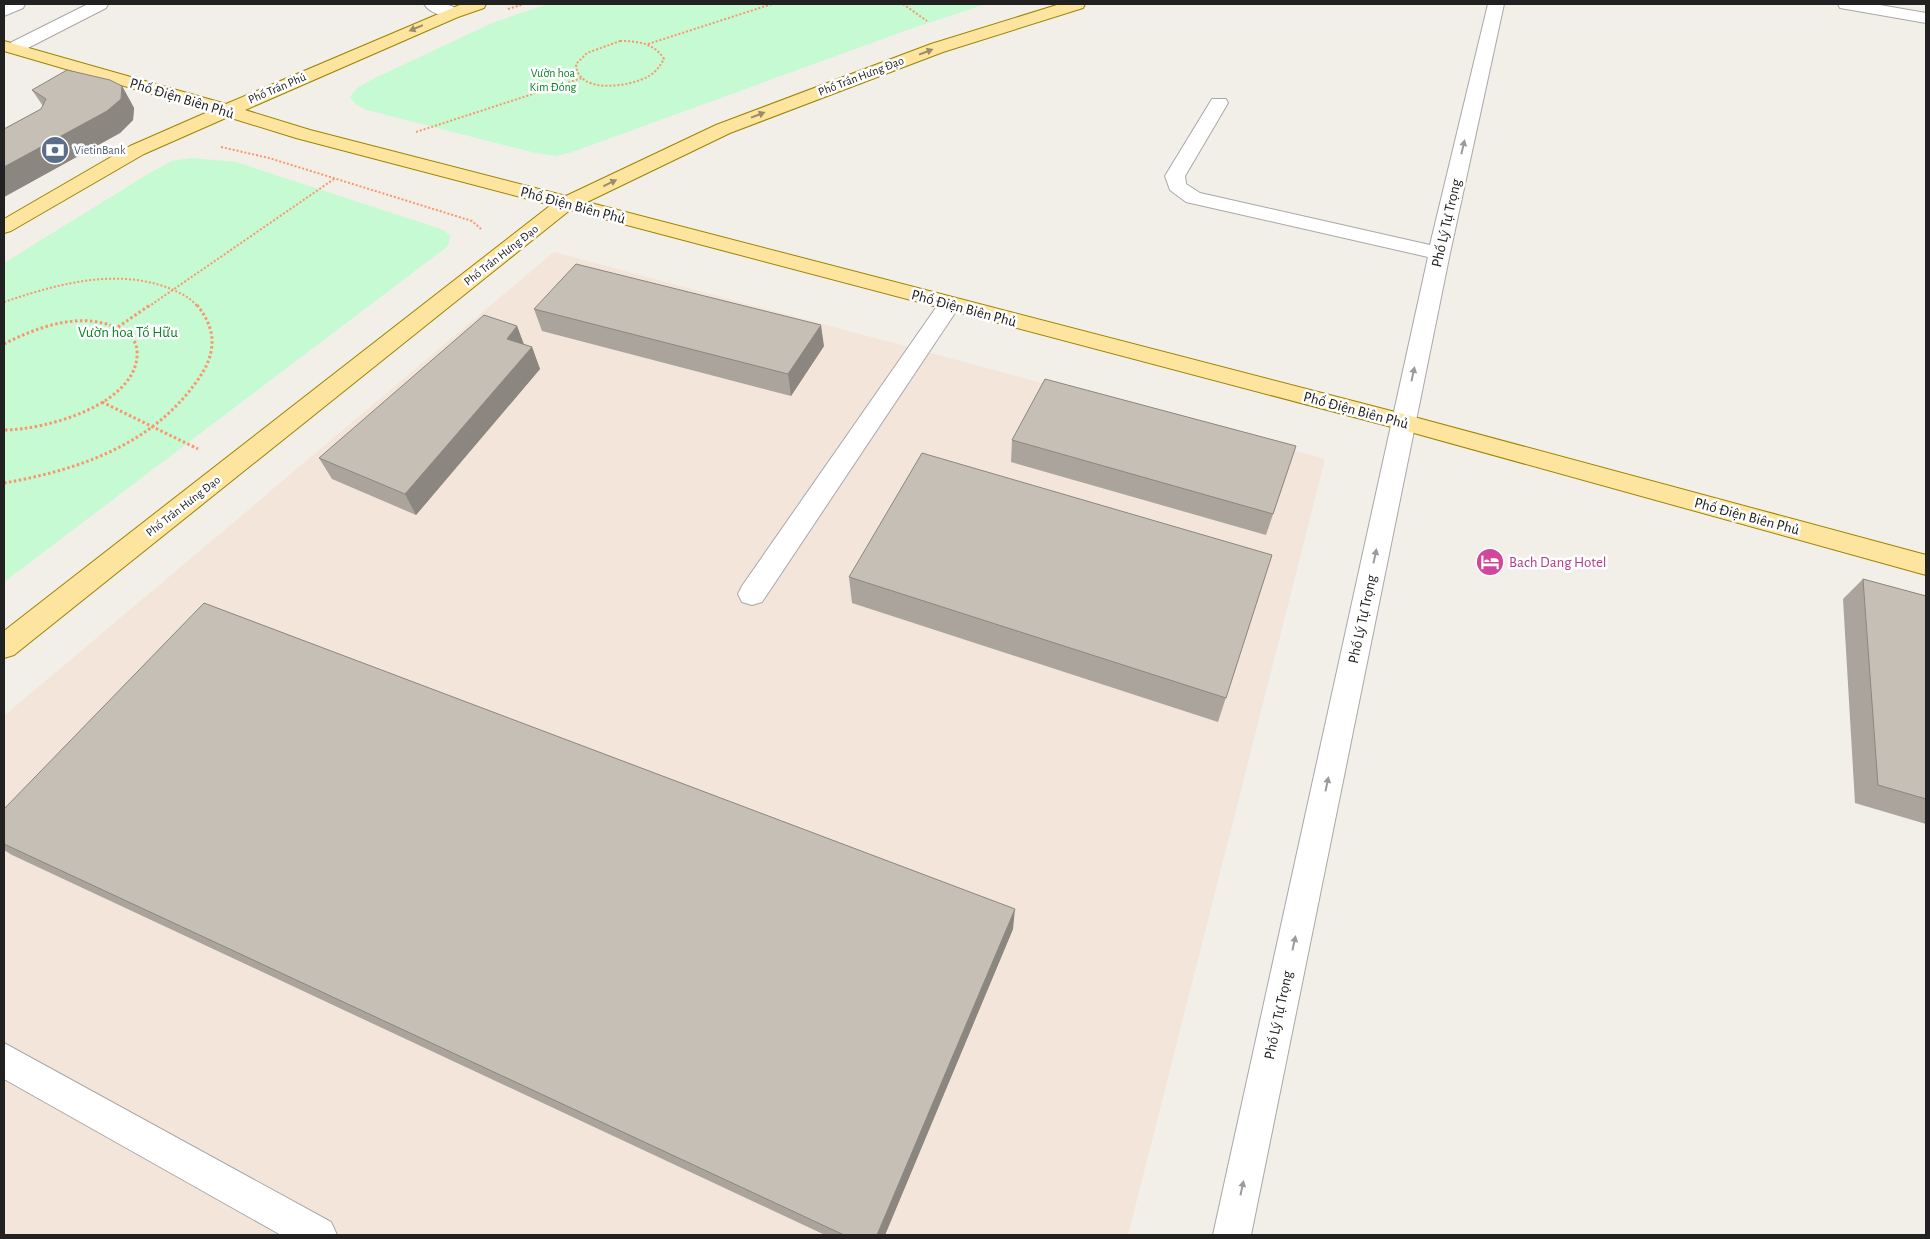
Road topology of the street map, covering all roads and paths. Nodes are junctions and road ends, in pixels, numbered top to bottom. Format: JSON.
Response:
{"nodes":[{"id":1,"x":17,"y":4,"type":"edge"},
{"id":2,"x":100,"y":4,"type":"edge"},
{"id":3,"x":432,"y":4,"type":"edge"},
{"id":4,"x":478,"y":4,"type":"edge"},
{"id":5,"x":524,"y":4,"type":"edge"},
{"id":6,"x":772,"y":4,"type":"edge"},
{"id":7,"x":903,"y":4,"type":"edge"},
{"id":8,"x":1077,"y":4,"type":"edge"},
{"id":9,"x":1496,"y":4,"type":"edge"},
{"id":10,"x":1846,"y":4,"type":"edge"},
{"id":11,"x":506,"y":9,"type":"dead end"},
{"id":12,"x":4,"y":11,"type":"edge"},
{"id":13,"x":452,"y":13,"type":"junction"},
{"id":14,"x":1926,"y":18,"type":"edge"},
{"id":15,"x":931,"y":24,"type":"dead end"},
{"id":16,"x":648,"y":44,"type":"junction"},
{"id":17,"x":9,"y":47,"type":"edge"},
{"id":18,"x":582,"y":78,"type":"junction"},
{"id":19,"x":1219,"y":103,"type":"dead end"},
{"id":20,"x":224,"y":111,"type":"junction"},
{"id":21,"x":422,"y":136,"type":"dead end"},
{"id":22,"x":213,"y":145,"type":"dead end"},
{"id":23,"x":335,"y":179,"type":"junction"},
{"id":24,"x":566,"y":204,"type":"junction"},
{"id":25,"x":4,"y":228,"type":"edge"},
{"id":26,"x":480,"y":237,"type":"dead end"},
{"id":27,"x":1439,"y":253,"type":"junction"},
{"id":28,"x":175,"y":289,"type":"junction"},
{"id":29,"x":4,"y":302,"type":"edge"},
{"id":30,"x":950,"y":304,"type":"junction"},
{"id":31,"x":118,"y":327,"type":"junction"},
{"id":32,"x":4,"y":344,"type":"edge"},
{"id":33,"x":102,"y":402,"type":"junction"},
{"id":34,"x":1403,"y":422,"type":"junction"},
{"id":35,"x":152,"y":428,"type":"junction"},
{"id":36,"x":4,"y":430,"type":"edge"},
{"id":37,"x":200,"y":450,"type":"dead end"},
{"id":38,"x":4,"y":483,"type":"edge"},
{"id":39,"x":1926,"y":565,"type":"edge"},
{"id":40,"x":752,"y":594,"type":"dead end"},
{"id":41,"x":4,"y":647,"type":"edge"},
{"id":42,"x":4,"y":1060,"type":"edge"},
{"id":43,"x":318,"y":1235,"type":"edge"},
{"id":44,"x":1232,"y":1235,"type":"edge"}],
"edges":[{"from":1,"to":12,"type":"street"},
{"from":2,"to":17,"type":"street"},
{"from":3,"to":13,"type":"street"},
{"from":4,"to":13,"type":"main road","name":"Phố Trần Phú"},
{"from":5,"to":11,"type":"path"},
{"from":6,"to":16,"type":"path"},
{"from":7,"to":15,"type":"path"},
{"from":24,"to":8,"type":"main road","name":"Phố Trần Hưng Đạo","one_way":true},
{"from":27,"to":9,"type":"street","name":"Phố Lý Tự Trọng","one_way":true},
{"from":10,"to":14,"type":"street"},
{"from":13,"to":20,"type":"main road","name":"Phố Trần Phú","one_way":true},
{"from":16,"to":18,"type":"path"},
{"from":16,"to":18,"type":"path"},
{"from":17,"to":20,"type":"main road","name":"Phố Điện Biên Phủ"},
{"from":18,"to":21,"type":"path"},
{"from":19,"to":27,"type":"street"},
{"from":20,"to":24,"type":"main road","name":"Phố Điện Biên Phủ"},
{"from":20,"to":25,"type":"main road","name":"Phố Trần Phú"},
{"from":22,"to":23,"type":"path"},
{"from":23,"to":26,"type":"path"},
{"from":23,"to":28,"type":"path"},
{"from":24,"to":30,"type":"main road","name":"Phố Điện Biên Phủ"},
{"from":24,"to":41,"type":"main road","name":"Phố Trần Hưng Đạo"},
{"from":34,"to":27,"type":"street","name":"Phố Lý Tự Trọng","one_way":true},
{"from":28,"to":29,"type":"path"},
{"from":28,"to":31,"type":"path"},
{"from":28,"to":35,"type":"path"},
{"from":30,"to":34,"type":"main road","name":"Phố Điện Biên Phủ"},
{"from":30,"to":40,"type":"street"},
{"from":31,"to":32,"type":"path"},
{"from":31,"to":33,"type":"path"},
{"from":33,"to":35,"type":"path"},
{"from":33,"to":36,"type":"path"},
{"from":34,"to":39,"type":"main road","name":"Phố Điện Biên Phủ"},
{"from":44,"to":34,"type":"street","name":"Phố Lý Tự Trọng","one_way":true},
{"from":35,"to":37,"type":"path"},
{"from":35,"to":38,"type":"path"},
{"from":42,"to":43,"type":"street"}]}
